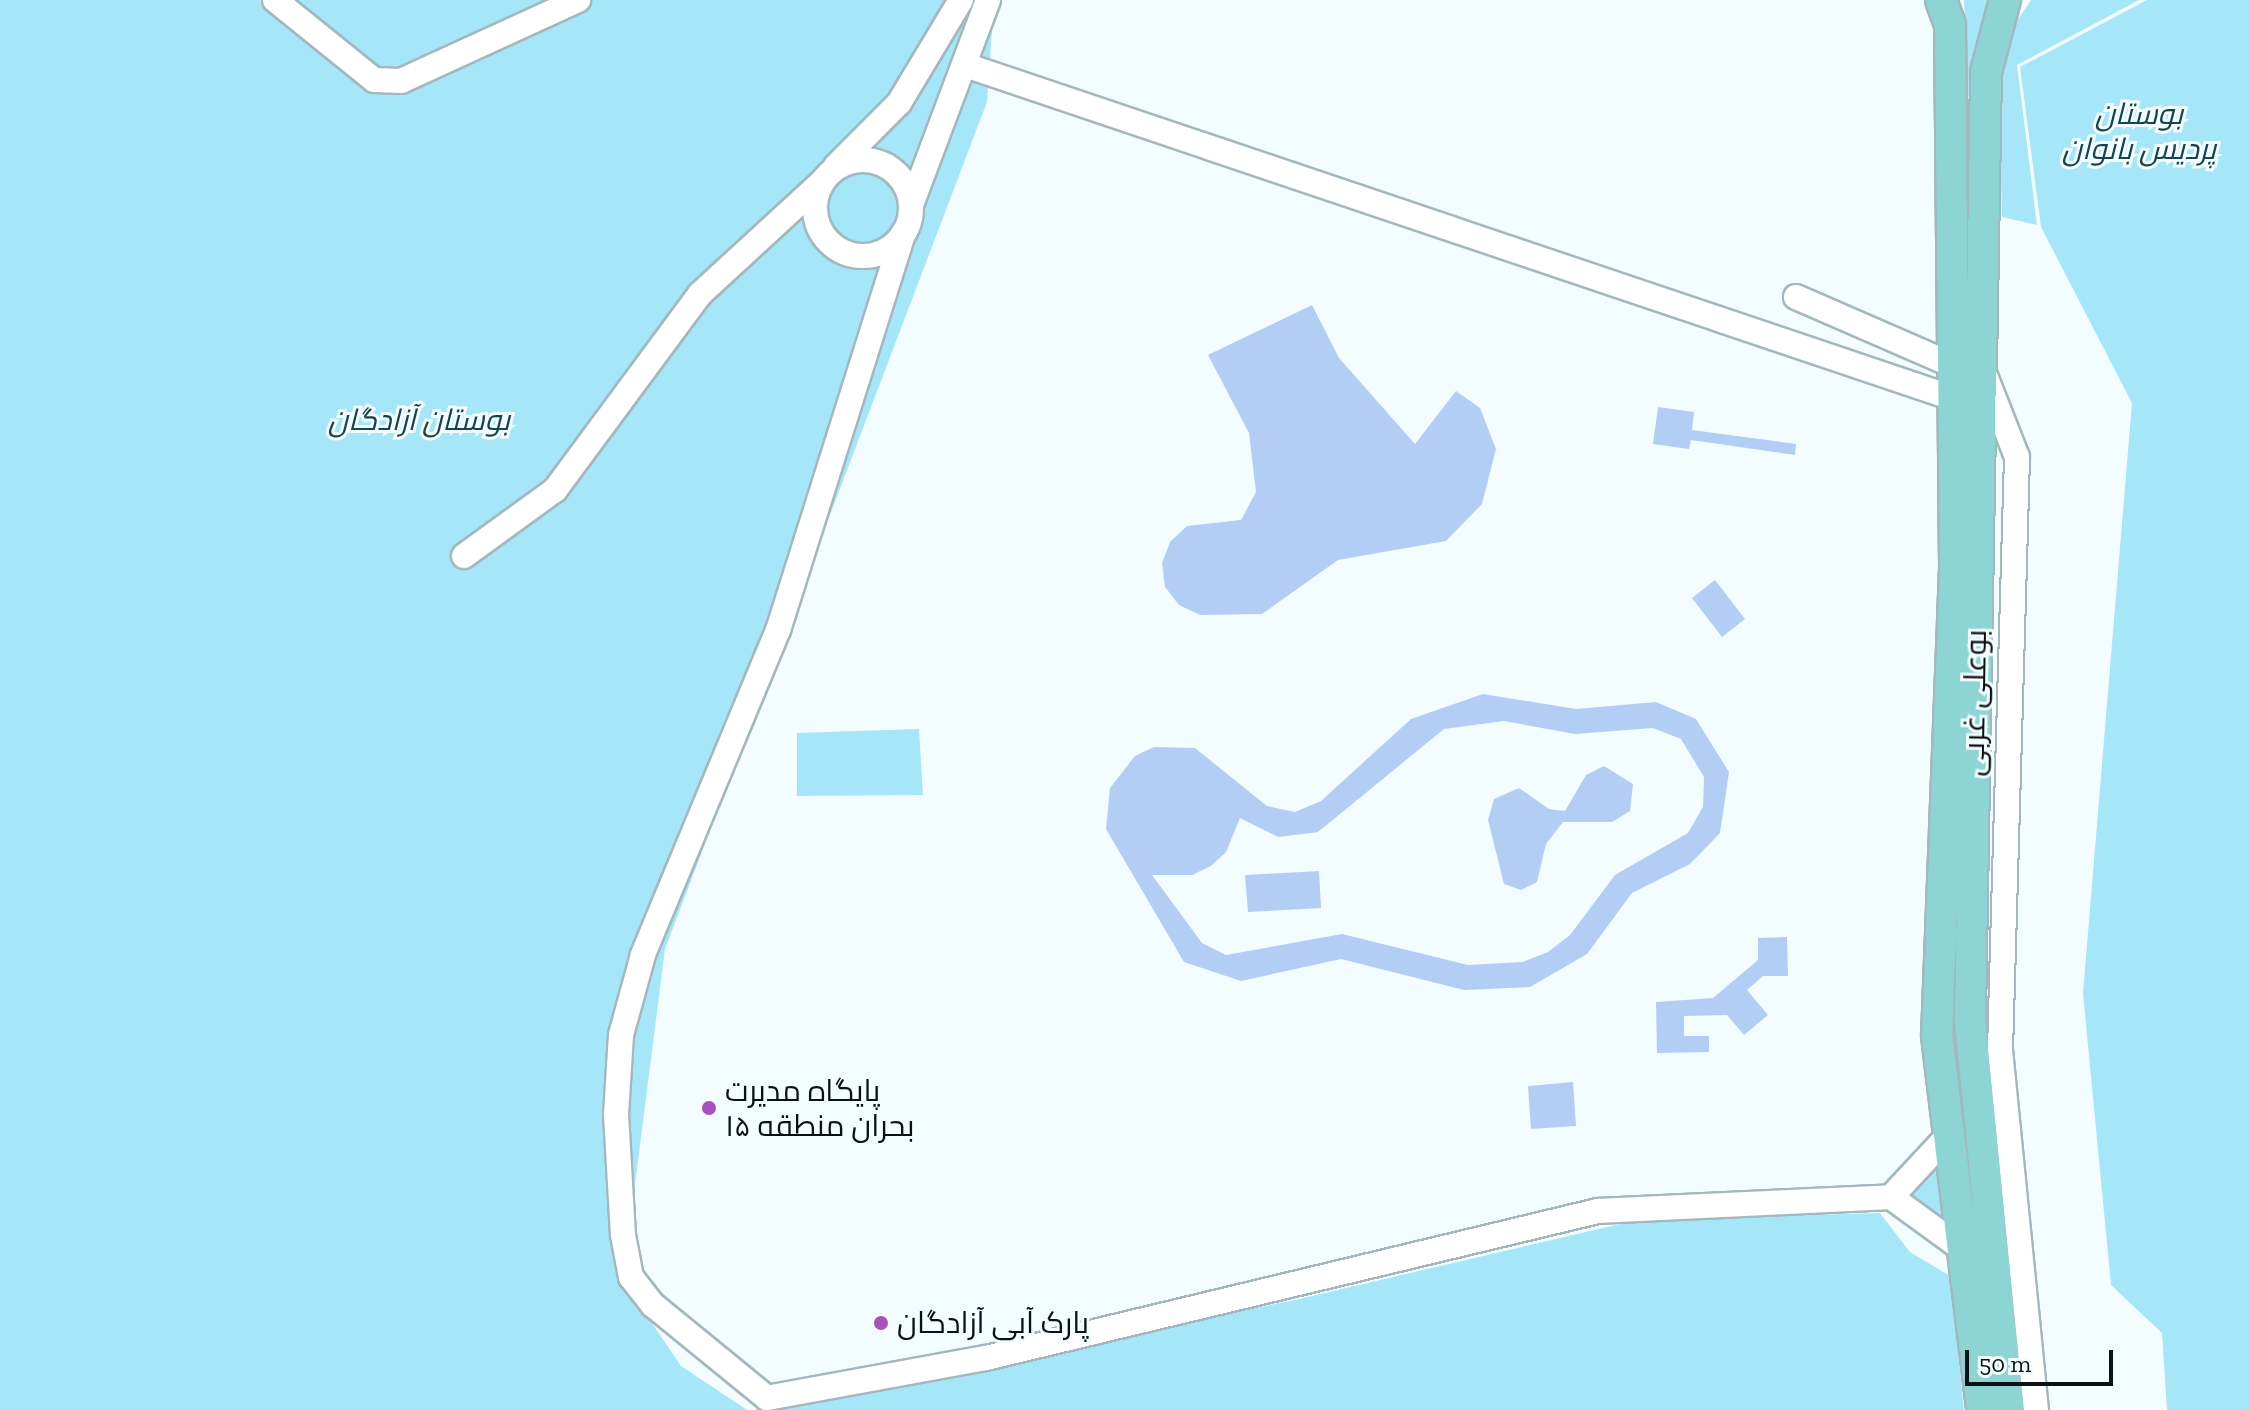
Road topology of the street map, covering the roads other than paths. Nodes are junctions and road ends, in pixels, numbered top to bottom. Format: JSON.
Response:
{"nodes":[{"id":1,"x":275,"y":0,"type":"edge"},
{"id":2,"x":578,"y":0,"type":"edge"},
{"id":3,"x":961,"y":0,"type":"edge"},
{"id":4,"x":988,"y":0,"type":"edge"},
{"id":5,"x":2006,"y":6,"type":"edge"},
{"id":6,"x":1949,"y":8,"type":"edge"},
{"id":7,"x":965,"y":65,"type":"junction"},
{"id":8,"x":827,"y":176,"type":"junction"},
{"id":9,"x":911,"y":205,"type":"junction"},
{"id":10,"x":903,"y":234,"type":"junction"},
{"id":11,"x":1796,"y":297,"type":"dead end"},
{"id":12,"x":1968,"y":366,"type":"junction"},
{"id":13,"x":1956,"y":399,"type":"junction"},
{"id":14,"x":464,"y":556,"type":"dead end"},
{"id":15,"x":1947,"y":1137,"type":"junction"},
{"id":16,"x":1891,"y":1197,"type":"junction"},
{"id":17,"x":1961,"y":1248,"type":"junction"},
{"id":18,"x":1982,"y":1410,"type":"edge"},
{"id":19,"x":2008,"y":1410,"type":"edge"},
{"id":20,"x":2036,"y":1410,"type":"edge"}],
"edges":[{"from":1,"to":2,"type":"street"},
{"from":3,"to":8,"type":"street"},
{"from":4,"to":7,"type":"street"},
{"from":5,"to":12,"type":"main road","name":"بوعلی غربی"},
{"from":6,"to":12,"type":"main road","name":"بوعلی غربی"},
{"from":7,"to":9,"type":"street"},
{"from":7,"to":13,"type":"street"},
{"from":8,"to":9,"type":"street"},
{"from":8,"to":10,"type":"street"},
{"from":8,"to":14,"type":"street"},
{"from":9,"to":10,"type":"street"},
{"from":10,"to":16,"type":"street"},
{"from":11,"to":12,"type":"street"},
{"from":12,"to":13,"type":"main road","name":"بوعلی غربی"},
{"from":12,"to":19,"type":"main road","name":"بوعلی غربی"},
{"from":12,"to":20,"type":"street"},
{"from":13,"to":15,"type":"main road","name":"بوعلی غربی"},
{"from":15,"to":16,"type":"street"},
{"from":15,"to":17,"type":"main road","name":"بوعلی غربی"},
{"from":16,"to":17,"type":"street"},
{"from":17,"to":18,"type":"main road","name":"بوعلی غربی"}]}
